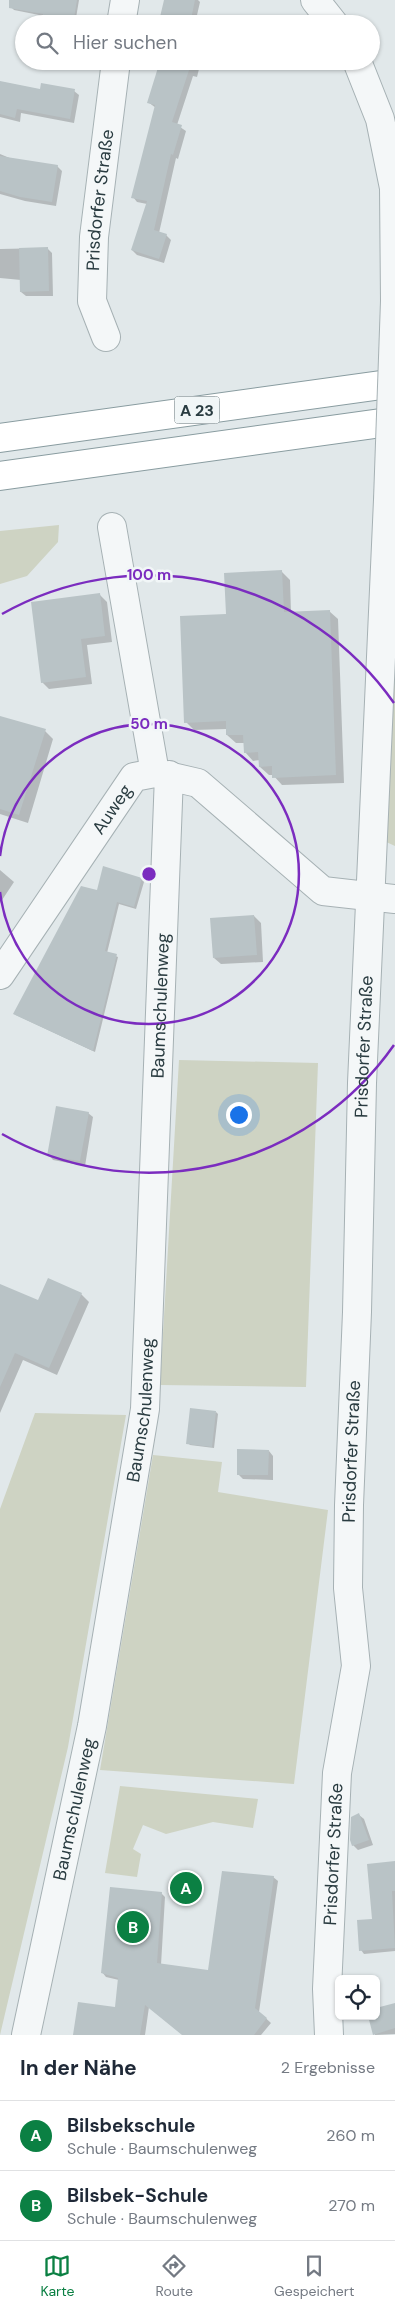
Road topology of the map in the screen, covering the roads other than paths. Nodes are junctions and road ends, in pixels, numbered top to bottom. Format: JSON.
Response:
{"nodes":[{"id":1,"x":125,"y":0,"type":"edge"},
{"id":2,"x":316,"y":0,"type":"edge"},
{"id":3,"x":123,"y":15,"type":"edge"},
{"id":4,"x":327,"y":15,"type":"edge"},
{"id":5,"x":115,"y":70,"type":"edge"},
{"id":6,"x":361,"y":70,"type":"edge"},
{"id":7,"x":394,"y":301,"type":"edge"},
{"id":8,"x":106,"y":337,"type":"dead end"},
{"id":9,"x":395,"y":383,"type":"edge"},
{"id":10,"x":395,"y":421,"type":"edge"},
{"id":11,"x":0,"y":438,"type":"edge"},
{"id":12,"x":0,"y":476,"type":"edge"},
{"id":13,"x":112,"y":527,"type":"dead end"},
{"id":14,"x":162,"y":774,"type":"junction"},
{"id":15,"x":383,"y":898,"type":"edge"},
{"id":16,"x":0,"y":975,"type":"edge"},
{"id":17,"x":26,"y":2035,"type":"edge"},
{"id":18,"x":329,"y":2035,"type":"edge"}],
"edges":[{"from":1,"to":3,"type":"street"},
{"from":2,"to":4,"type":"street"},
{"from":5,"to":8,"type":"street","name":"Prisdorfer Straße"},
{"from":6,"to":7,"type":"street","name":"Prisdorfer Straße"},
{"from":7,"to":15,"type":"street","name":"Prisdorfer Straße","bridge":true},
{"from":9,"to":11,"type":"highway","number":"A 23"},
{"from":10,"to":12,"type":"highway","number":"A 23"},
{"from":13,"to":14,"type":"street","name":"Baumschulenweg"},
{"from":14,"to":15,"type":"street"},
{"from":14,"to":16,"type":"street","name":"Auweg"},
{"from":14,"to":17,"type":"street","name":"Baumschulenweg"},
{"from":15,"to":18,"type":"street","name":"Prisdorfer Straße"}]}
